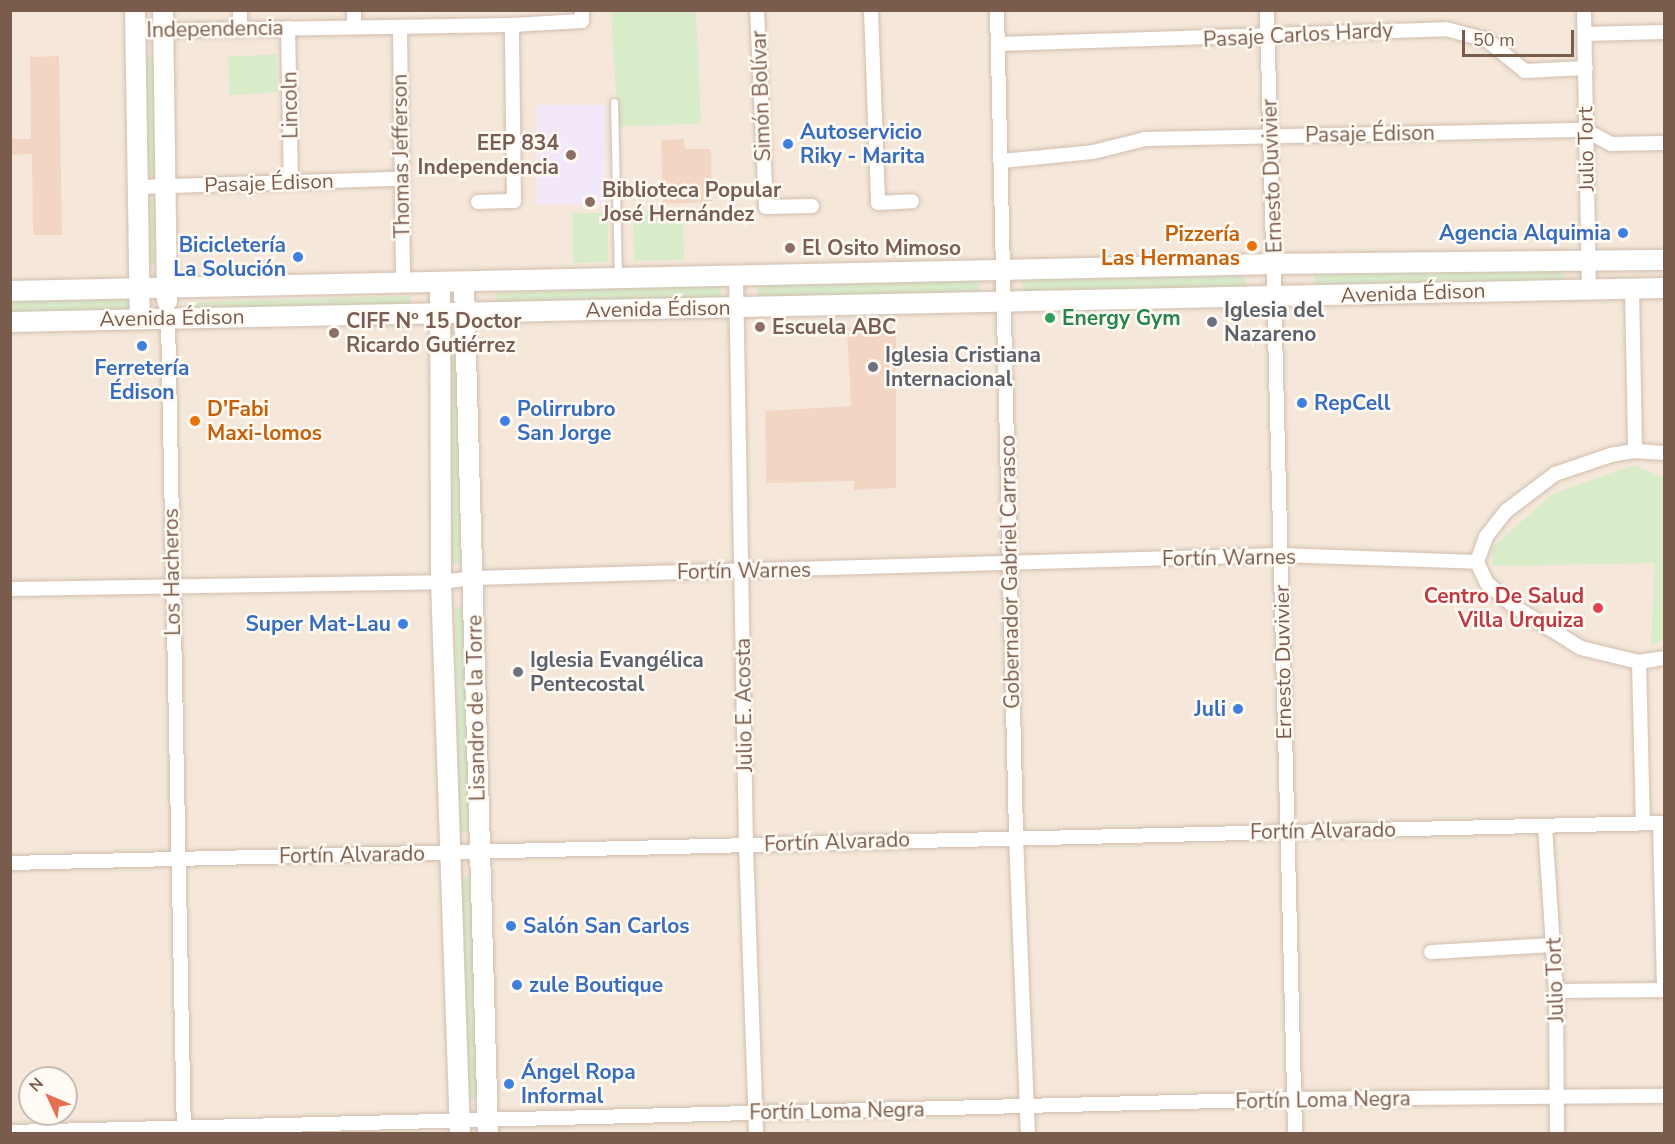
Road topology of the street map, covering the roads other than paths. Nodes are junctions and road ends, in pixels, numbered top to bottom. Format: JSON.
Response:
{"nodes":[{"id":1,"x":135,"y":10,"type":"edge"},
{"id":2,"x":240,"y":10,"type":"edge"},
{"id":3,"x":354,"y":10,"type":"edge"},
{"id":4,"x":464,"y":10,"type":"edge"},
{"id":5,"x":757,"y":10,"type":"edge"},
{"id":6,"x":871,"y":10,"type":"edge"},
{"id":7,"x":997,"y":10,"type":"edge"},
{"id":8,"x":1267,"y":10,"type":"edge"},
{"id":9,"x":1584,"y":10,"type":"edge"},
{"id":10,"x":582,"y":16,"type":"edge"},
{"id":11,"x":163,"y":20,"type":"edge"},
{"id":12,"x":512,"y":25,"type":"junction"},
{"id":13,"x":464,"y":26,"type":"junction"},
{"id":14,"x":354,"y":27,"type":"junction"},
{"id":15,"x":400,"y":27,"type":"junction"},
{"id":16,"x":288,"y":28,"type":"junction"},
{"id":17,"x":240,"y":29,"type":"junction"},
{"id":18,"x":136,"y":31,"type":"junction"},
{"id":19,"x":1665,"y":32,"type":"edge"},
{"id":20,"x":1585,"y":34,"type":"junction"},
{"id":21,"x":1268,"y":38,"type":"junction"},
{"id":22,"x":999,"y":44,"type":"junction"},
{"id":23,"x":1586,"y":68,"type":"junction"},
{"id":24,"x":614,"y":102,"type":"dead end"},
{"id":25,"x":1585,"y":130,"type":"junction"},
{"id":26,"x":1271,"y":136,"type":"junction"},
{"id":27,"x":1665,"y":142,"type":"edge"},
{"id":28,"x":1002,"y":162,"type":"junction"},
{"id":29,"x":399,"y":179,"type":"junction"},
{"id":30,"x":291,"y":182,"type":"junction"},
{"id":31,"x":166,"y":186,"type":"junction"},
{"id":32,"x":139,"y":187,"type":"junction"},
{"id":33,"x":912,"y":201,"type":"dead end"},
{"id":34,"x":478,"y":202,"type":"dead end"},
{"id":35,"x":812,"y":206,"type":"dead end"},
{"id":36,"x":1665,"y":260,"type":"edge"},
{"id":37,"x":1589,"y":262,"type":"junction"},
{"id":38,"x":1274,"y":264,"type":"junction"},
{"id":39,"x":1004,"y":271,"type":"junction"},
{"id":40,"x":736,"y":277,"type":"junction"},
{"id":41,"x":619,"y":280,"type":"junction"},
{"id":42,"x":464,"y":283,"type":"junction"},
{"id":43,"x":441,"y":284,"type":"junction"},
{"id":44,"x":404,"y":285,"type":"junction"},
{"id":45,"x":1589,"y":288,"type":"junction"},
{"id":46,"x":1665,"y":288,"type":"edge"},
{"id":47,"x":1632,"y":289,"type":"junction"},
{"id":48,"x":166,"y":290,"type":"junction"},
{"id":49,"x":10,"y":291,"type":"edge"},
{"id":50,"x":140,"y":291,"type":"junction"},
{"id":51,"x":1274,"y":298,"type":"junction"},
{"id":52,"x":1004,"y":301,"type":"junction"},
{"id":53,"x":735,"y":308,"type":"junction"},
{"id":54,"x":465,"y":313,"type":"junction"},
{"id":55,"x":440,"y":314,"type":"junction"},
{"id":56,"x":168,"y":318,"type":"junction"},
{"id":57,"x":140,"y":319,"type":"junction"},
{"id":58,"x":10,"y":322,"type":"edge"},
{"id":59,"x":1635,"y":451,"type":"junction"},
{"id":60,"x":1665,"y":453,"type":"edge"},
{"id":61,"x":1280,"y":555,"type":"junction"},
{"id":62,"x":1477,"y":562,"type":"junction"},
{"id":63,"x":1009,"y":565,"type":"junction"},
{"id":64,"x":742,"y":571,"type":"junction"},
{"id":65,"x":473,"y":578,"type":"junction"},
{"id":66,"x":441,"y":582,"type":"junction"},
{"id":67,"x":173,"y":586,"type":"junction"},
{"id":68,"x":10,"y":589,"type":"edge"},
{"id":69,"x":1665,"y":658,"type":"edge"},
{"id":70,"x":1639,"y":662,"type":"junction"},
{"id":71,"x":1643,"y":823,"type":"junction"},
{"id":72,"x":1662,"y":823,"type":"edge"},
{"id":73,"x":1545,"y":826,"type":"junction"},
{"id":74,"x":1286,"y":832,"type":"junction"},
{"id":75,"x":1016,"y":837,"type":"junction"},
{"id":76,"x":746,"y":845,"type":"junction"},
{"id":77,"x":452,"y":852,"type":"junction"},
{"id":78,"x":480,"y":852,"type":"junction"},
{"id":79,"x":176,"y":859,"type":"junction"},
{"id":80,"x":10,"y":863,"type":"edge"},
{"id":81,"x":1554,"y":945,"type":"junction"},
{"id":82,"x":1431,"y":952,"type":"dead end"},
{"id":83,"x":1664,"y":990,"type":"edge"},
{"id":84,"x":1556,"y":991,"type":"junction"},
{"id":85,"x":1665,"y":1096,"type":"edge"},
{"id":86,"x":1556,"y":1097,"type":"junction"},
{"id":87,"x":1294,"y":1099,"type":"junction"},
{"id":88,"x":1027,"y":1107,"type":"junction"},
{"id":89,"x":756,"y":1113,"type":"junction"},
{"id":90,"x":459,"y":1127,"type":"edge"},
{"id":91,"x":488,"y":1127,"type":"edge"},
{"id":92,"x":10,"y":1132,"type":"edge"},
{"id":93,"x":184,"y":1132,"type":"edge"},
{"id":94,"x":756,"y":1134,"type":"edge"},
{"id":95,"x":1028,"y":1134,"type":"edge"},
{"id":96,"x":1295,"y":1134,"type":"edge"},
{"id":97,"x":1557,"y":1134,"type":"edge"}],
"edges":[{"from":1,"to":18,"type":"main road"},
{"from":2,"to":17,"type":"street"},
{"from":3,"to":14,"type":"street"},
{"from":4,"to":13,"type":"street"},
{"from":5,"to":35,"type":"street","name":"Simón Bolívar"},
{"from":6,"to":33,"type":"street"},
{"from":7,"to":22,"type":"street","name":"Gobernador Gabriel Carrasco"},
{"from":8,"to":21,"type":"street","name":"Ernesto Duvivier"},
{"from":9,"to":20,"type":"street","name":"Julio Tort"},
{"from":10,"to":12,"type":"street","name":"Independencia"},
{"from":11,"to":17,"type":"street","name":"Independencia"},
{"from":11,"to":18,"type":"street","name":"Independencia"},
{"from":11,"to":31,"type":"main road","name":"Los Hacheros"},
{"from":12,"to":13,"type":"street","name":"Independencia"},
{"from":12,"to":34,"type":"street"},
{"from":13,"to":15,"type":"street","name":"Independencia"},
{"from":14,"to":15,"type":"street","name":"Independencia"},
{"from":14,"to":16,"type":"street","name":"Independencia"},
{"from":15,"to":29,"type":"street","name":"Thomas Jefferson"},
{"from":16,"to":17,"type":"street","name":"Independencia"},
{"from":16,"to":30,"type":"street","name":"Lincoln"},
{"from":18,"to":32,"type":"main road"},
{"from":19,"to":20,"type":"street"},
{"from":20,"to":23,"type":"street","name":"Julio Tort"},
{"from":21,"to":22,"type":"street","name":"Pasaje Carlos Hardy"},
{"from":21,"to":23,"type":"street","name":"Pasaje Carlos Hardy"},
{"from":21,"to":26,"type":"street","name":"Ernesto Duvivier"},
{"from":22,"to":28,"type":"street","name":"Gobernador Gabriel Carrasco"},
{"from":23,"to":25,"type":"street","name":"Julio Tort"},
{"from":24,"to":41,"type":"lane"},
{"from":25,"to":26,"type":"street","name":"Pasaje Édison"},
{"from":25,"to":27,"type":"street","name":"Pasaje Édison"},
{"from":25,"to":37,"type":"street","name":"Julio Tort"},
{"from":26,"to":28,"type":"street","name":"Pasaje Édison"},
{"from":26,"to":38,"type":"street","name":"Ernesto Duvivier"},
{"from":28,"to":39,"type":"street","name":"Gobernador Gabriel Carrasco"},
{"from":29,"to":30,"type":"street","name":"Pasaje Édison"},
{"from":29,"to":44,"type":"street","name":"Thomas Jefferson"},
{"from":30,"to":31,"type":"street","name":"Pasaje Édison"},
{"from":31,"to":32,"type":"street","name":"Pasaje Édison"},
{"from":31,"to":48,"type":"main road","name":"Los Hacheros"},
{"from":32,"to":50,"type":"main road"},
{"from":36,"to":37,"type":"main road","name":"Avenida Édison"},
{"from":37,"to":38,"type":"main road","name":"Avenida Édison"},
{"from":37,"to":45,"type":"street","name":"Julio Tort"},
{"from":38,"to":39,"type":"main road","name":"Avenida Édison"},
{"from":38,"to":51,"type":"street","name":"Ernesto Duvivier"},
{"from":39,"to":40,"type":"main road","name":"Avenida Édison"},
{"from":39,"to":52,"type":"street","name":"Gobernador Gabriel Carrasco"},
{"from":40,"to":41,"type":"main road","name":"Avenida Édison"},
{"from":40,"to":53,"type":"street","name":"Julio E. Acosta"},
{"from":41,"to":42,"type":"main road","name":"Avenida Édison"},
{"from":42,"to":43,"type":"main road","name":"Avenida Édison"},
{"from":42,"to":54,"type":"main road","name":"Lisandro de la Torre"},
{"from":43,"to":44,"type":"main road","name":"Avenida Édison"},
{"from":43,"to":55,"type":"main road","name":"Lisandro de la Torre"},
{"from":44,"to":48,"type":"main road","name":"Avenida Édison"},
{"from":45,"to":47,"type":"main road","name":"Avenida Édison"},
{"from":45,"to":51,"type":"main road","name":"Avenida Édison"},
{"from":46,"to":47,"type":"main road","name":"Avenida Édison"},
{"from":47,"to":59,"type":"street"},
{"from":48,"to":50,"type":"main road","name":"Avenida Édison"},
{"from":48,"to":56,"type":"main road","name":"Los Hacheros"},
{"from":49,"to":50,"type":"main road","name":"Avenida Édison"},
{"from":50,"to":57,"type":"main road"},
{"from":51,"to":52,"type":"main road","name":"Avenida Édison"},
{"from":51,"to":61,"type":"street","name":"Ernesto Duvivier"},
{"from":52,"to":53,"type":"main road","name":"Avenida Édison"},
{"from":52,"to":63,"type":"street","name":"Gobernador Gabriel Carrasco"},
{"from":53,"to":54,"type":"main road","name":"Avenida Édison"},
{"from":53,"to":64,"type":"street","name":"Julio E. Acosta"},
{"from":54,"to":55,"type":"main road","name":"Avenida Édison"},
{"from":54,"to":65,"type":"main road","name":"Lisandro de la Torre"},
{"from":55,"to":56,"type":"main road","name":"Avenida Édison"},
{"from":55,"to":66,"type":"main road","name":"Lisandro de la Torre"},
{"from":56,"to":57,"type":"main road","name":"Avenida Édison"},
{"from":56,"to":67,"type":"street","name":"Los Hacheros"},
{"from":57,"to":58,"type":"main road","name":"Avenida Édison"},
{"from":59,"to":60,"type":"street"},
{"from":59,"to":62,"type":"street"},
{"from":61,"to":62,"type":"street","name":"Fortín Warnes"},
{"from":61,"to":63,"type":"street","name":"Fortín Warnes"},
{"from":61,"to":74,"type":"street","name":"Ernesto Duvivier"},
{"from":62,"to":70,"type":"street"},
{"from":63,"to":64,"type":"street","name":"Fortín Warnes"},
{"from":63,"to":75,"type":"street","name":"Gobernador Gabriel Carrasco"},
{"from":64,"to":65,"type":"street","name":"Fortín Warnes"},
{"from":64,"to":76,"type":"street","name":"Julio E. Acosta"},
{"from":65,"to":66,"type":"street","name":"Fortín Warnes"},
{"from":65,"to":78,"type":"main road","name":"Lisandro de la Torre"},
{"from":66,"to":67,"type":"street","name":"Fortín Warnes"},
{"from":66,"to":77,"type":"main road","name":"Lisandro de la Torre"},
{"from":67,"to":68,"type":"street","name":"Fortín Warnes"},
{"from":67,"to":79,"type":"street","name":"Los Hacheros"},
{"from":69,"to":70,"type":"street"},
{"from":70,"to":71,"type":"street"},
{"from":71,"to":72,"type":"street","name":"Fortín Alvarado"},
{"from":71,"to":73,"type":"street","name":"Fortín Alvarado"},
{"from":72,"to":83,"type":"street"},
{"from":73,"to":74,"type":"street","name":"Fortín Alvarado"},
{"from":73,"to":81,"type":"street","name":"Julio Tort"},
{"from":74,"to":75,"type":"street","name":"Fortín Alvarado"},
{"from":74,"to":87,"type":"street","name":"Ernesto Duvivier"},
{"from":75,"to":76,"type":"street","name":"Fortín Alvarado"},
{"from":75,"to":88,"type":"street","name":"Gobernador Gabriel Carrasco"},
{"from":76,"to":78,"type":"street","name":"Fortín Alvarado"},
{"from":76,"to":89,"type":"street","name":"Julio E. Acosta"},
{"from":77,"to":78,"type":"street","name":"Fortín Alvarado"},
{"from":77,"to":79,"type":"street","name":"Fortín Alvarado"},
{"from":77,"to":90,"type":"main road","name":"Lisandro de la Torre"},
{"from":78,"to":91,"type":"main road","name":"Lisandro de la Torre"},
{"from":79,"to":80,"type":"street","name":"Fortín Alvarado"},
{"from":79,"to":93,"type":"street","name":"Los Hacheros"},
{"from":81,"to":82,"type":"street"},
{"from":81,"to":84,"type":"street","name":"Julio Tort"},
{"from":83,"to":84,"type":"street"},
{"from":84,"to":86,"type":"street","name":"Julio Tort"},
{"from":85,"to":86,"type":"street","name":"Fortín Loma Negra"},
{"from":86,"to":87,"type":"street","name":"Fortín Loma Negra"},
{"from":86,"to":97,"type":"street","name":"Julio Tort"},
{"from":87,"to":88,"type":"street","name":"Fortín Loma Negra"},
{"from":87,"to":96,"type":"street","name":"Ernesto Duvivier"},
{"from":88,"to":89,"type":"street","name":"Fortín Loma Negra"},
{"from":88,"to":95,"type":"street","name":"Gobernador Gabriel Carrasco"},
{"from":89,"to":91,"type":"street","name":"Fortín Loma Negra"},
{"from":89,"to":94,"type":"street","name":"Julio E. Acosta"},
{"from":90,"to":91,"type":"street","name":"Fortín Loma Negra"},
{"from":90,"to":93,"type":"street","name":"Fortín Loma Negra"},
{"from":92,"to":93,"type":"street","name":"Fortín Loma Negra"}]}
